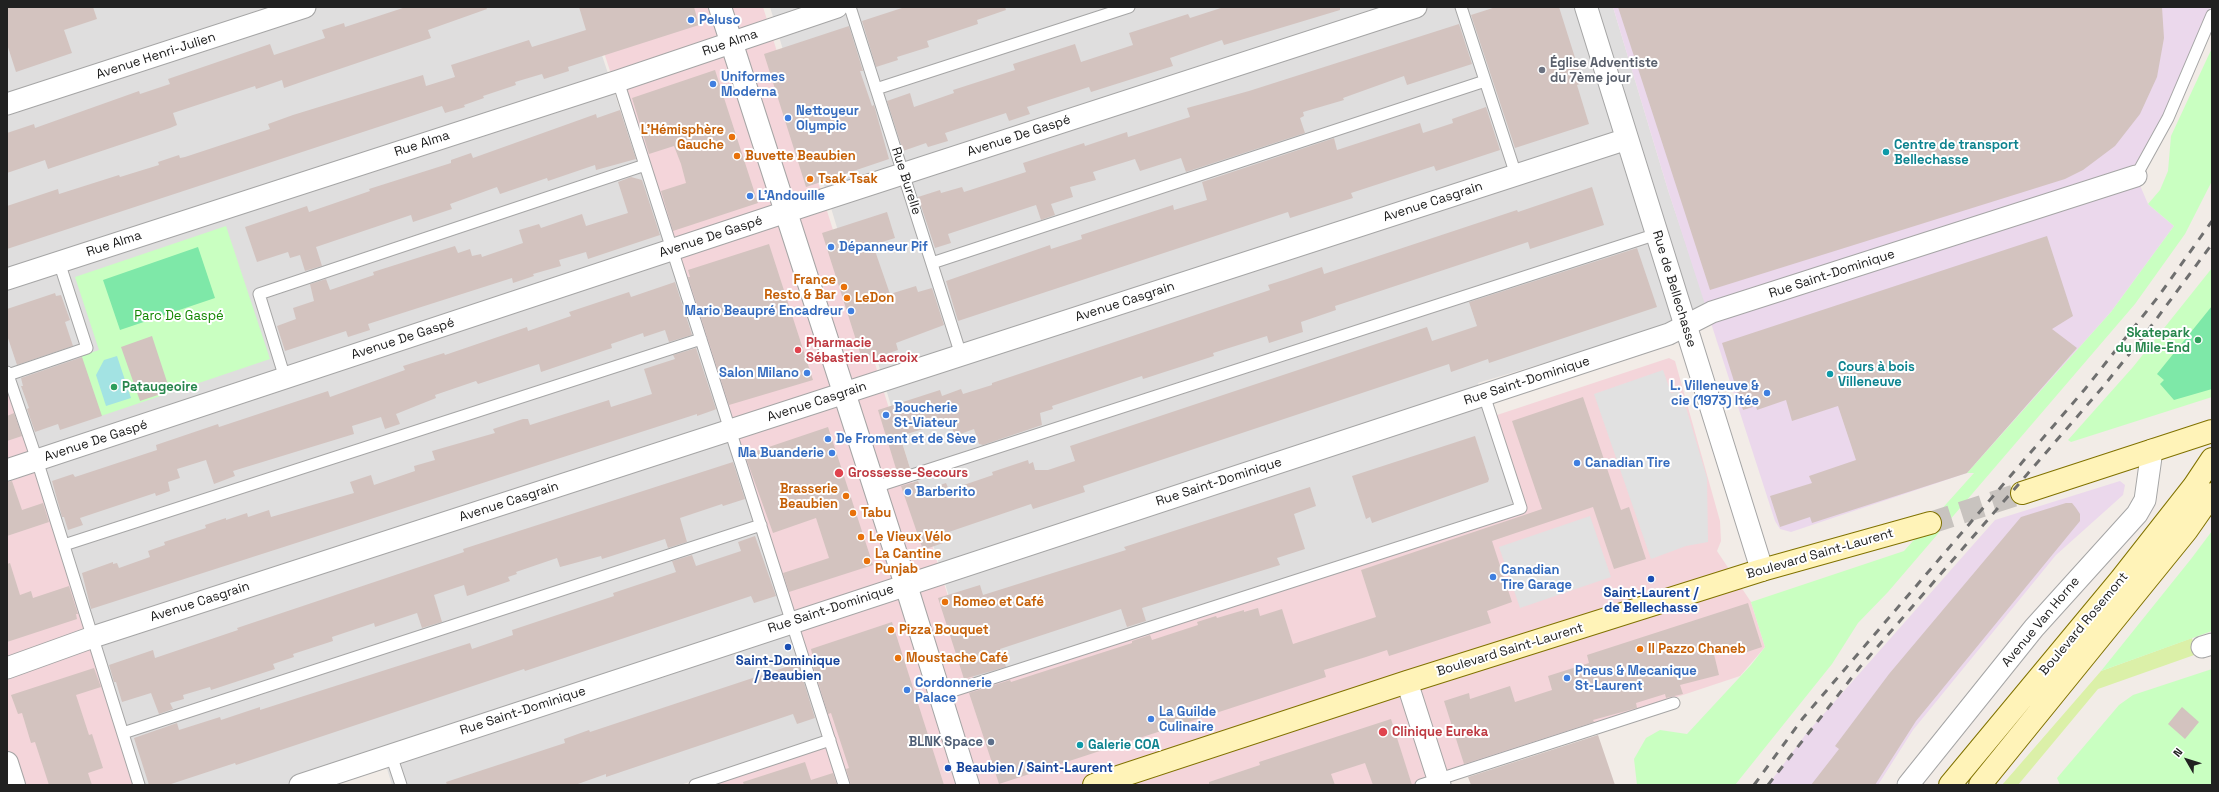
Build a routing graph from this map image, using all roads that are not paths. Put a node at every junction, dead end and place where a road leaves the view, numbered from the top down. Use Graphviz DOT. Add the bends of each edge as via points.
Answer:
graph roads {
  1 [pos="305,7"];
  2 [pos="720,7"];
  3 [pos="836,7"];
  4 [pos="850,7"];
  5 [pos="1130,7"];
  6 [pos="1416,7"];
  7 [pos="1460,7"];
  8 [pos="1586,7"];
  9 [pos="2212,15"];
  10 [pos="732,42"];
  11 [pos="618,81"];
  12 [pos="1485,82"];
  13 [pos="876,89"];
  14 [pos="7,104"];
  15 [pos="1627,138"];
  16 [pos="645,165"];
  17 [pos="903,174"];
  18 [pos="1516,175"];
  19 [pos="2136,176"];
  20 [pos="787,212"];
  21 [pos="1657,234"];
  22 [pos="673,249"];
  23 [pos="58,262"];
  24 [pos="932,263"];
  25 [pos="7,279"];
  26 [pos="1691,323"];
  27 [pos="701,339"];
  28 [pos="961,355"];
  29 [pos="7,373"];
  30 [pos="285,378"];
  31 [pos="845,393"];
  32 [pos="1484,396"];
  33 [pos="730,430"];
  34 [pos="2212,431"];
  35 [pos="2152,450"];
  36 [pos="2212,459"];
  37 [pos="37,460"];
  38 [pos="7,470"];
  39 [pos="874,487"];
  40 [pos="2022,493"];
  41 [pos="2212,494"];
  42 [pos="1930,523"];
  43 [pos="761,525"];
  44 [pos="64,545"];
  45 [pos="1762,570"];
  46 [pos="906,585"];
  47 [pos="792,622"];
  48 [pos="93,637"];
  49 [pos="7,668"];
  50 [pos="1407,682"];
  51 [pos="940,695"];
  52 [pos="1674,703"];
  53 [pos="123,734"];
  54 [pos="830,740"];
  55 [pos="391,755"];
  56 [pos="7,763"];
  57 [pos="1433,783"];
  58 [pos="14,785"];
  59 [pos="139,785"];
  60 [pos="300,785"];
  61 [pos="401,785"];
  62 [pos="695,785"];
  63 [pos="844,785"];
  64 [pos="968,785"];
  65 [pos="1094,785"];
  66 [pos="1908,785"];
  67 [pos="1950,785"];
  68 [pos="1980,785"];
  1 -- 14 [label="street, Avenue Henri-Julien"];
  2 -- 10 [label="street"];
  3 -- 10 [label="street, Rue Alma"];
  4 -- 13 [label="lane, Rue Burelle"];
  5 -- 13 [label="lane"];
  6 -- 17 [label="street, Avenue De Gaspé"];
  7 -- 12 [label="lane"];
  8 -- 15 [label="street, Rue de Bellechasse"];
  9 -- 19 [label="lane" via="2168,118"];
  10 -- 11 [label="street, Rue Alma"];
  10 -- 20 [label="street"];
  11 -- 16 [label="lane"];
  11 -- 23 [label="street, Rue Alma"];
  12 -- 18 [label="lane"];
  12 -- 24 [label="lane"];
  13 -- 17 [label="lane, Rue Burelle"];
  15 -- 18 [label="street, Avenue Casgrain"];
  15 -- 21 [label="street, Rue de Bellechasse"];
  16 -- 22 [label="lane"];
  16 -- 30 [label="lane" via="259,294"];
  17 -- 20 [label="street, Avenue De Gaspé"];
  17 -- 24 [label="lane, Rue Burelle"];
  18 -- 28 [label="street, Avenue Casgrain"];
  19 -- 26 [label="street, Rue Saint-Dominique" via="1712,312"];
  20 -- 22 [label="street, Avenue De Gaspé"];
  20 -- 31 [label="street"];
  21 -- 26 [label="street, Rue de Bellechasse"];
  21 -- 39 [label="lane"];
  22 -- 27 [label="lane"];
  22 -- 30 [label="street, Avenue De Gaspé"];
  23 -- 25 [label="street, Rue Alma"];
  23 -- 29 [label="lane" via="87,348"];
  24 -- 28 [label="lane, Rue Burelle"];
  26 -- 32 [label="street, Rue Saint-Dominique" via="1669,334"];
  26 -- 45 [label="street, Rue de Bellechasse"];
  27 -- 33 [label="lane"];
  27 -- 44 [label="lane"];
  28 -- 31 [label="street, Avenue Casgrain"];
  29 -- 37 [label="lane"];
  30 -- 37 [label="street, Avenue De Gaspé"];
  31 -- 33 [label="street, Avenue Casgrain"];
  31 -- 39 [label="street"];
  32 -- 46 [label="street, Rue Saint-Dominique"];
  32 -- 51 [label="lane" via="1521,508"];
  33 -- 43 [label="lane"];
  33 -- 48 [label="street, Avenue Casgrain"];
  34 -- 35 [label="main road"];
  35 -- 40 [label="main road"];
  35 -- 66 [label="street, Avenue Van Horne" via="2145,500 2137,514 2034,628"];
  36 -- 67 [label="main road, Boulevard Rosemont" via="2131,567"];
  37 -- 38 [label="street, Avenue De Gaspé"];
  37 -- 44 [label="lane"];
  39 -- 46 [label="street"];
  41 -- 68 [label="main road, Boulevard Rosemont" via="2188,530"];
  42 -- 45 [label="main road, Boulevard Saint-Laurent"];
  43 -- 47 [label="lane"];
  43 -- 53 [label="lane"];
  44 -- 48 [label="lane"];
  45 -- 50 [label="main road, Boulevard Saint-Laurent"];
  46 -- 47 [label="street, Rue Saint-Dominique"];
  46 -- 51 [label="street"];
  47 -- 54 [label="lane"];
  47 -- 55 [label="street, Rue Saint-Dominique"];
  48 -- 49 [label="street, Avenue Casgrain"];
  48 -- 53 [label="lane"];
  50 -- 57 [label="street"];
  50 -- 65 [label="main road, Boulevard Saint-Laurent"];
  51 -- 64 [label="street"];
  52 -- 57 [label="lane"];
  53 -- 59 [label="lane"];
  54 -- 62 [label="lane"];
  54 -- 63 [label="lane"];
  55 -- 60 [label="street, Rue Saint-Dominique"];
  55 -- 61 [label="lane"];
  56 -- 58 [label="street"];
}
